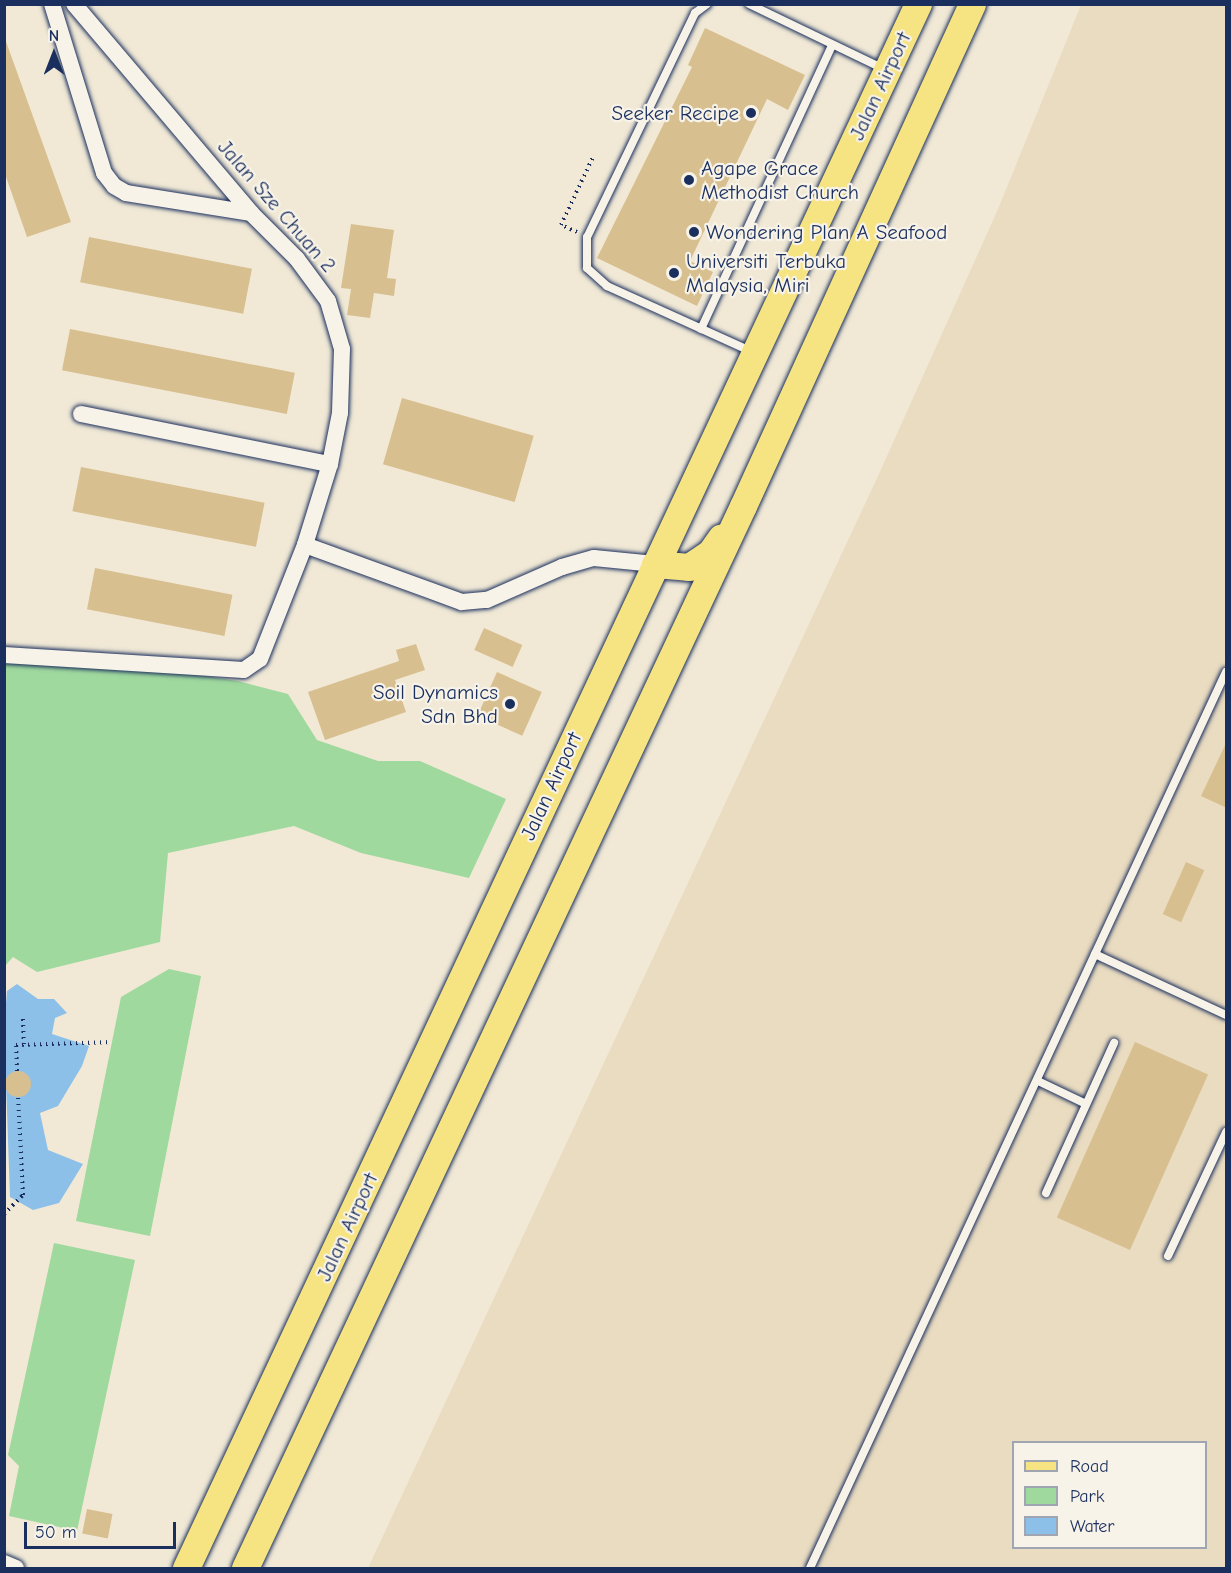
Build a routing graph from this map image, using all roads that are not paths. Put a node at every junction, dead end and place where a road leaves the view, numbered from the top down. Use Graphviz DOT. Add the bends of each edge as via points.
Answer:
graph roads {
  1 [pos="52,4"];
  2 [pos="74,4"];
  3 [pos="707,4"];
  4 [pos="749,4"];
  5 [pos="918,4"];
  6 [pos="972,4"];
  7 [pos="832,45"];
  8 [pos="886,70"];
  9 [pos="251,213"];
  10 [pos="701,328"];
  11 [pos="756,353"];
  12 [pos="81,414"];
  13 [pos="330,464"];
  14 [pos="743,506"];
  15 [pos="305,545"];
  16 [pos="654,564"];
  17 [pos="4,655"];
  18 [pos="1227,672"];
  19 [pos="1095,954"];
  20 [pos="1227,1015"];
  21 [pos="1114,1043"];
  22 [pos="1038,1081"];
  23 [pos="1086,1104"];
  24 [pos="1227,1132"];
  25 [pos="1046,1194"];
  26 [pos="1168,1256"];
  27 [pos="4,1563"];
  28 [pos="16,1569"];
  29 [pos="186,1569"];
  30 [pos="245,1569"];
  31 [pos="810,1569"];
  1 -- 9 [label="street" via="104,173 114,186 126,193"];
  2 -- 9 [label="street, Jalan Sze Chuan 2"];
  3 -- 10 [label="lane" via="695,13 586,237 587,268 607,286"];
  4 -- 7 [label="lane"];
  5 -- 8 [label="main road, Jalan Airport"];
  6 -- 14 [label="main road"];
  7 -- 8 [label="lane"];
  7 -- 10 [label="lane"];
  8 -- 11 [label="main road, Jalan Airport"];
  9 -- 13 [label="street, Jalan Sze Chuan 2" via="297,260 328,301 336,323 342,349 340,413"];
  10 -- 11 [label="lane"];
  11 -- 16 [label="main road, Jalan Airport"];
  12 -- 13 [label="street"];
  13 -- 15 [label="street, Jalan Sze Chuan 2"];
  14 -- 16 [label="main road" via="710,553 689,567"];
  14 -- 30 [label="main road"];
  15 -- 16 [label="street" via="462,602 487,600 562,567 594,558 615,557"];
  15 -- 17 [label="street, Jalan Sze Chuan 2" via="260,658 244,670"];
  16 -- 29 [label="main road, Jalan Airport"];
  18 -- 19 [label="lane"];
  19 -- 20 [label="lane"];
  19 -- 22 [label="lane"];
  21 -- 23 [label="lane"];
  22 -- 23 [label="lane"];
  22 -- 31 [label="lane"];
  23 -- 25 [label="lane"];
  24 -- 26 [label="lane"];
  27 -- 28 [label="street"];
}
